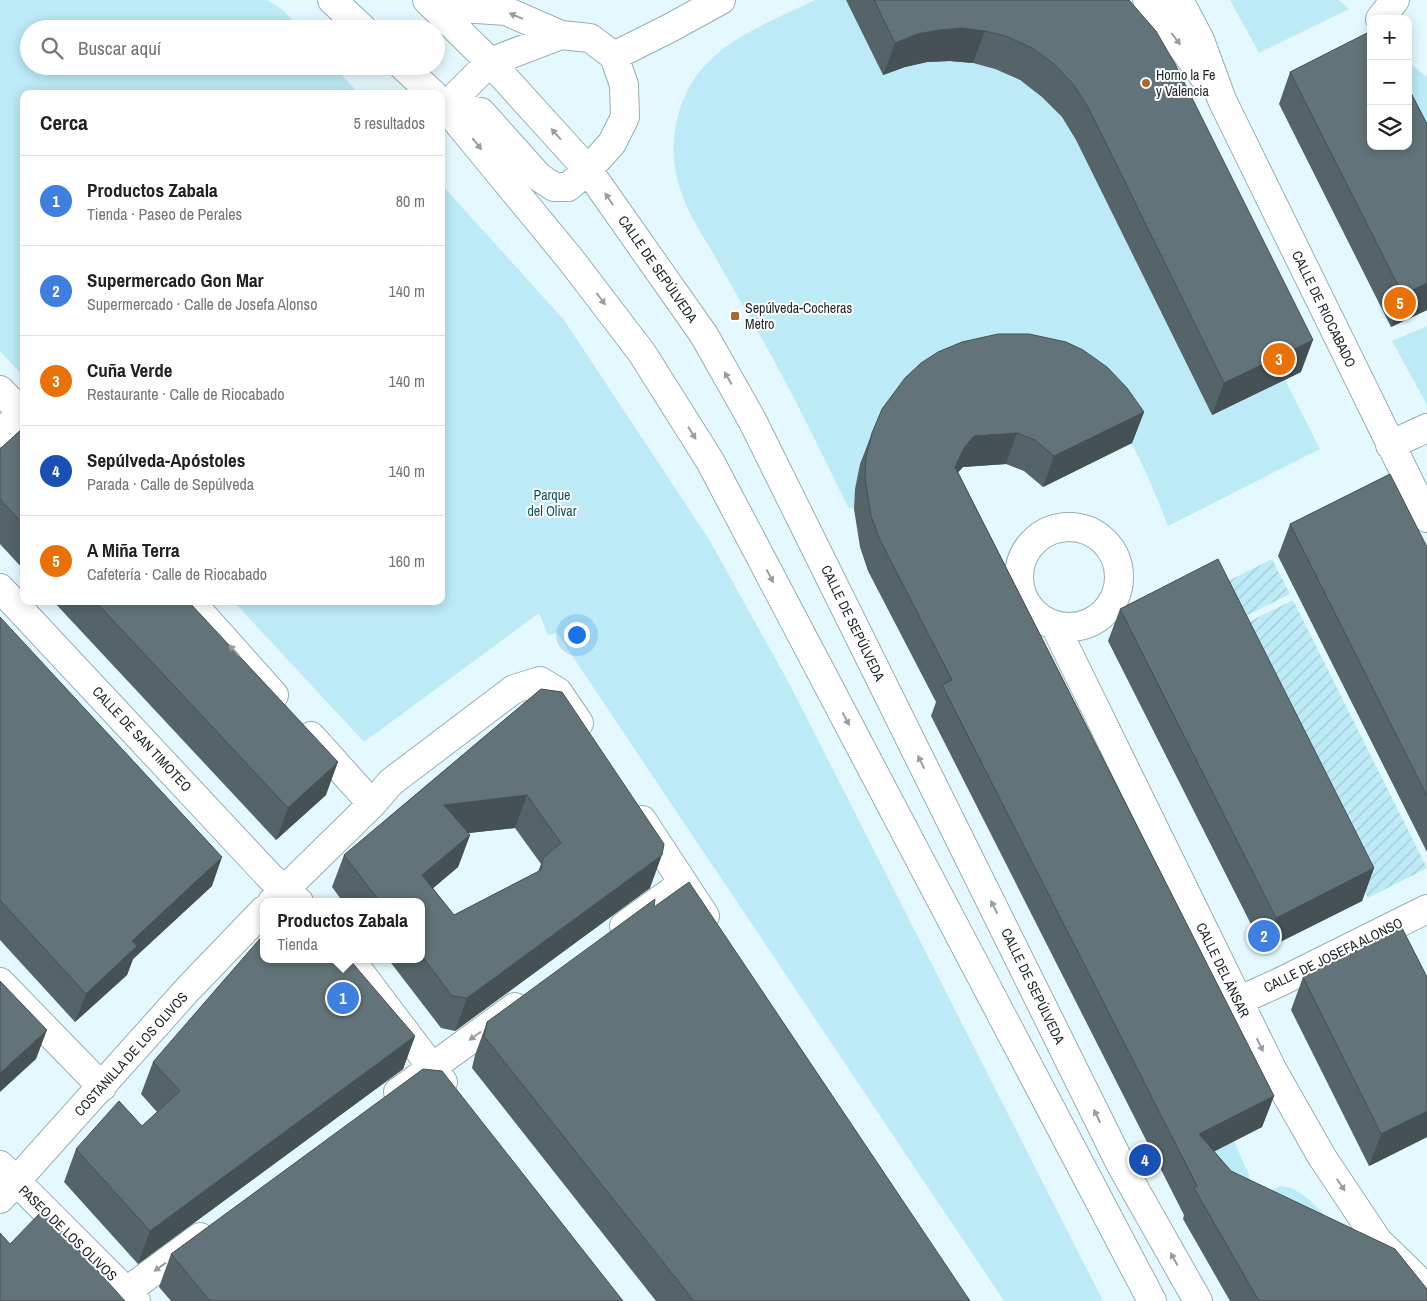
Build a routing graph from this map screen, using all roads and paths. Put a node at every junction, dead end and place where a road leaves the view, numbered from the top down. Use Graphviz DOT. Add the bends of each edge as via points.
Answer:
graph roads {
  1 [pos="332,0"];
  2 [pos="721,0"];
  3 [pos="1147,0"];
  4 [pos="1179,0"];
  5 [pos="1395,0"];
  6 [pos="430,3"];
  7 [pos="1382,15"];
  8 [pos="353,20"];
  9 [pos="561,35"];
  10 [pos="614,56"];
  11 [pos="490,62"];
  12 [pos="413,75"];
  13 [pos="428,90"];
  14 [pos="445,97"];
  15 [pos="1222,100"];
  16 [pos="445,102"];
  17 [pos="445,107"];
  18 [pos="588,170"];
  19 [pos="0,390"];
  20 [pos="20,412"];
  21 [pos="20,417"];
  22 [pos="1427,428"];
  23 [pos="0,433"];
  24 [pos="1390,445"];
  25 [pos="1427,518"];
  26 [pos="0,588"];
  27 [pos="194,605"];
  28 [pos="1055,626"];
  29 [pos="591,742"];
  30 [pos="629,800"];
  31 [pos="372,804"];
  32 [pos="683,883"];
  33 [pos="285,898"];
  34 [pos="1427,909"];
  35 [pos="260,914"];
  36 [pos="716,932"];
  37 [pos="604,941"];
  38 [pos="353,963"];
  39 [pos="0,982"];
  40 [pos="534,993"];
  41 [pos="1238,1001"];
  42 [pos="432,1068"];
  43 [pos="102,1087"];
  44 [pos="456,1099"];
  45 [pos="376,1109"];
  46 [pos="5,1182"];
  47 [pos="223,1220"];
  48 [pos="1427,1291"];
  49 [pos="131,1296"];
  50 [pos="1152,1301"];
  51 [pos="1198,1301"];
  1 -- 8 [label="street"];
  2 -- 10 [label="street"];
  3 -- 15 [label="street, CALLE DE RIOCABADO, one-way"];
  4 -- 15 [label="street, CALLE DE RIOCABADO" via="1200,40"];
  5 -- 7 [label="street"];
  9 -- 6 [label="street, one-way" via="506,11"];
  6 -- 11 [label="street, CALLE DE SEPÚLVEDA"];
  9 -- 10 [label="street" via="590,38"];
  9 -- 11 [label="street"];
  10 -- 18 [label="street" via="624,85 625,117 612,143"];
  11 -- 14 [label="street"];
  18 -- 11 [label="street, CALLE DE SEPÚLVEDA, one-way"];
  12 -- 13 [label="street"];
  15 -- 24 [label="street, CALLE DE RIOCABADO"];
  16 -- 18 [label="street" via="481,112 539,177 554,187 568,187"];
  17 -- 50 [label="street, one-way" via="571,260 642,353 710,461"];
  51 -- 18 [label="street, CALLE DE SEPÚLVEDA, one-way" via="1121,1165 752,420 704,335"];
  19 -- 20 [label="street"];
  21 -- 23 [label="street"];
  22 -- 24 [label="street"];
  24 -- 25 [label="street, CALLE DE RIOCABADO"];
  26 -- 33 [label="street, CALLE DE SAN TIMOTEO"];
  31 -- 27 [label="street, one-way"];
  28 -- 41 [label="street, CALLE DEL ÁNSAR"];
  29 -- 31 [label="street" via="558,692 540,681 514,689 391,782"];
  30 -- 32 [label="street"];
  31 -- 33 [label="street"];
  32 -- 36 [label="street"];
  32 -- 37 [label="street"];
  34 -- 41 [label="street, CALLE DE JOSEFA ALONSO"];
  35 -- 43 [label="street, COSTANILLA DE LOS OLIVOS" via="188,989"];
  38 -- 42 [label="street"];
  39 -- 43 [label="street"];
  40 -- 42 [label="street, one-way"];
  41 -- 48 [label="street, CALLE DEL ÁNSAR, one-way" via="1322,1157 1378,1241"];
  42 -- 44 [label="street"];
  42 -- 45 [label="street"];
  43 -- 46 [label="street, COSTANILLA DE LOS OLIVOS"];
  46 -- 49 [label="street, PASEO DE LOS OLIVOS"];
  47 -- 49 [label="street, one-way"];
}
